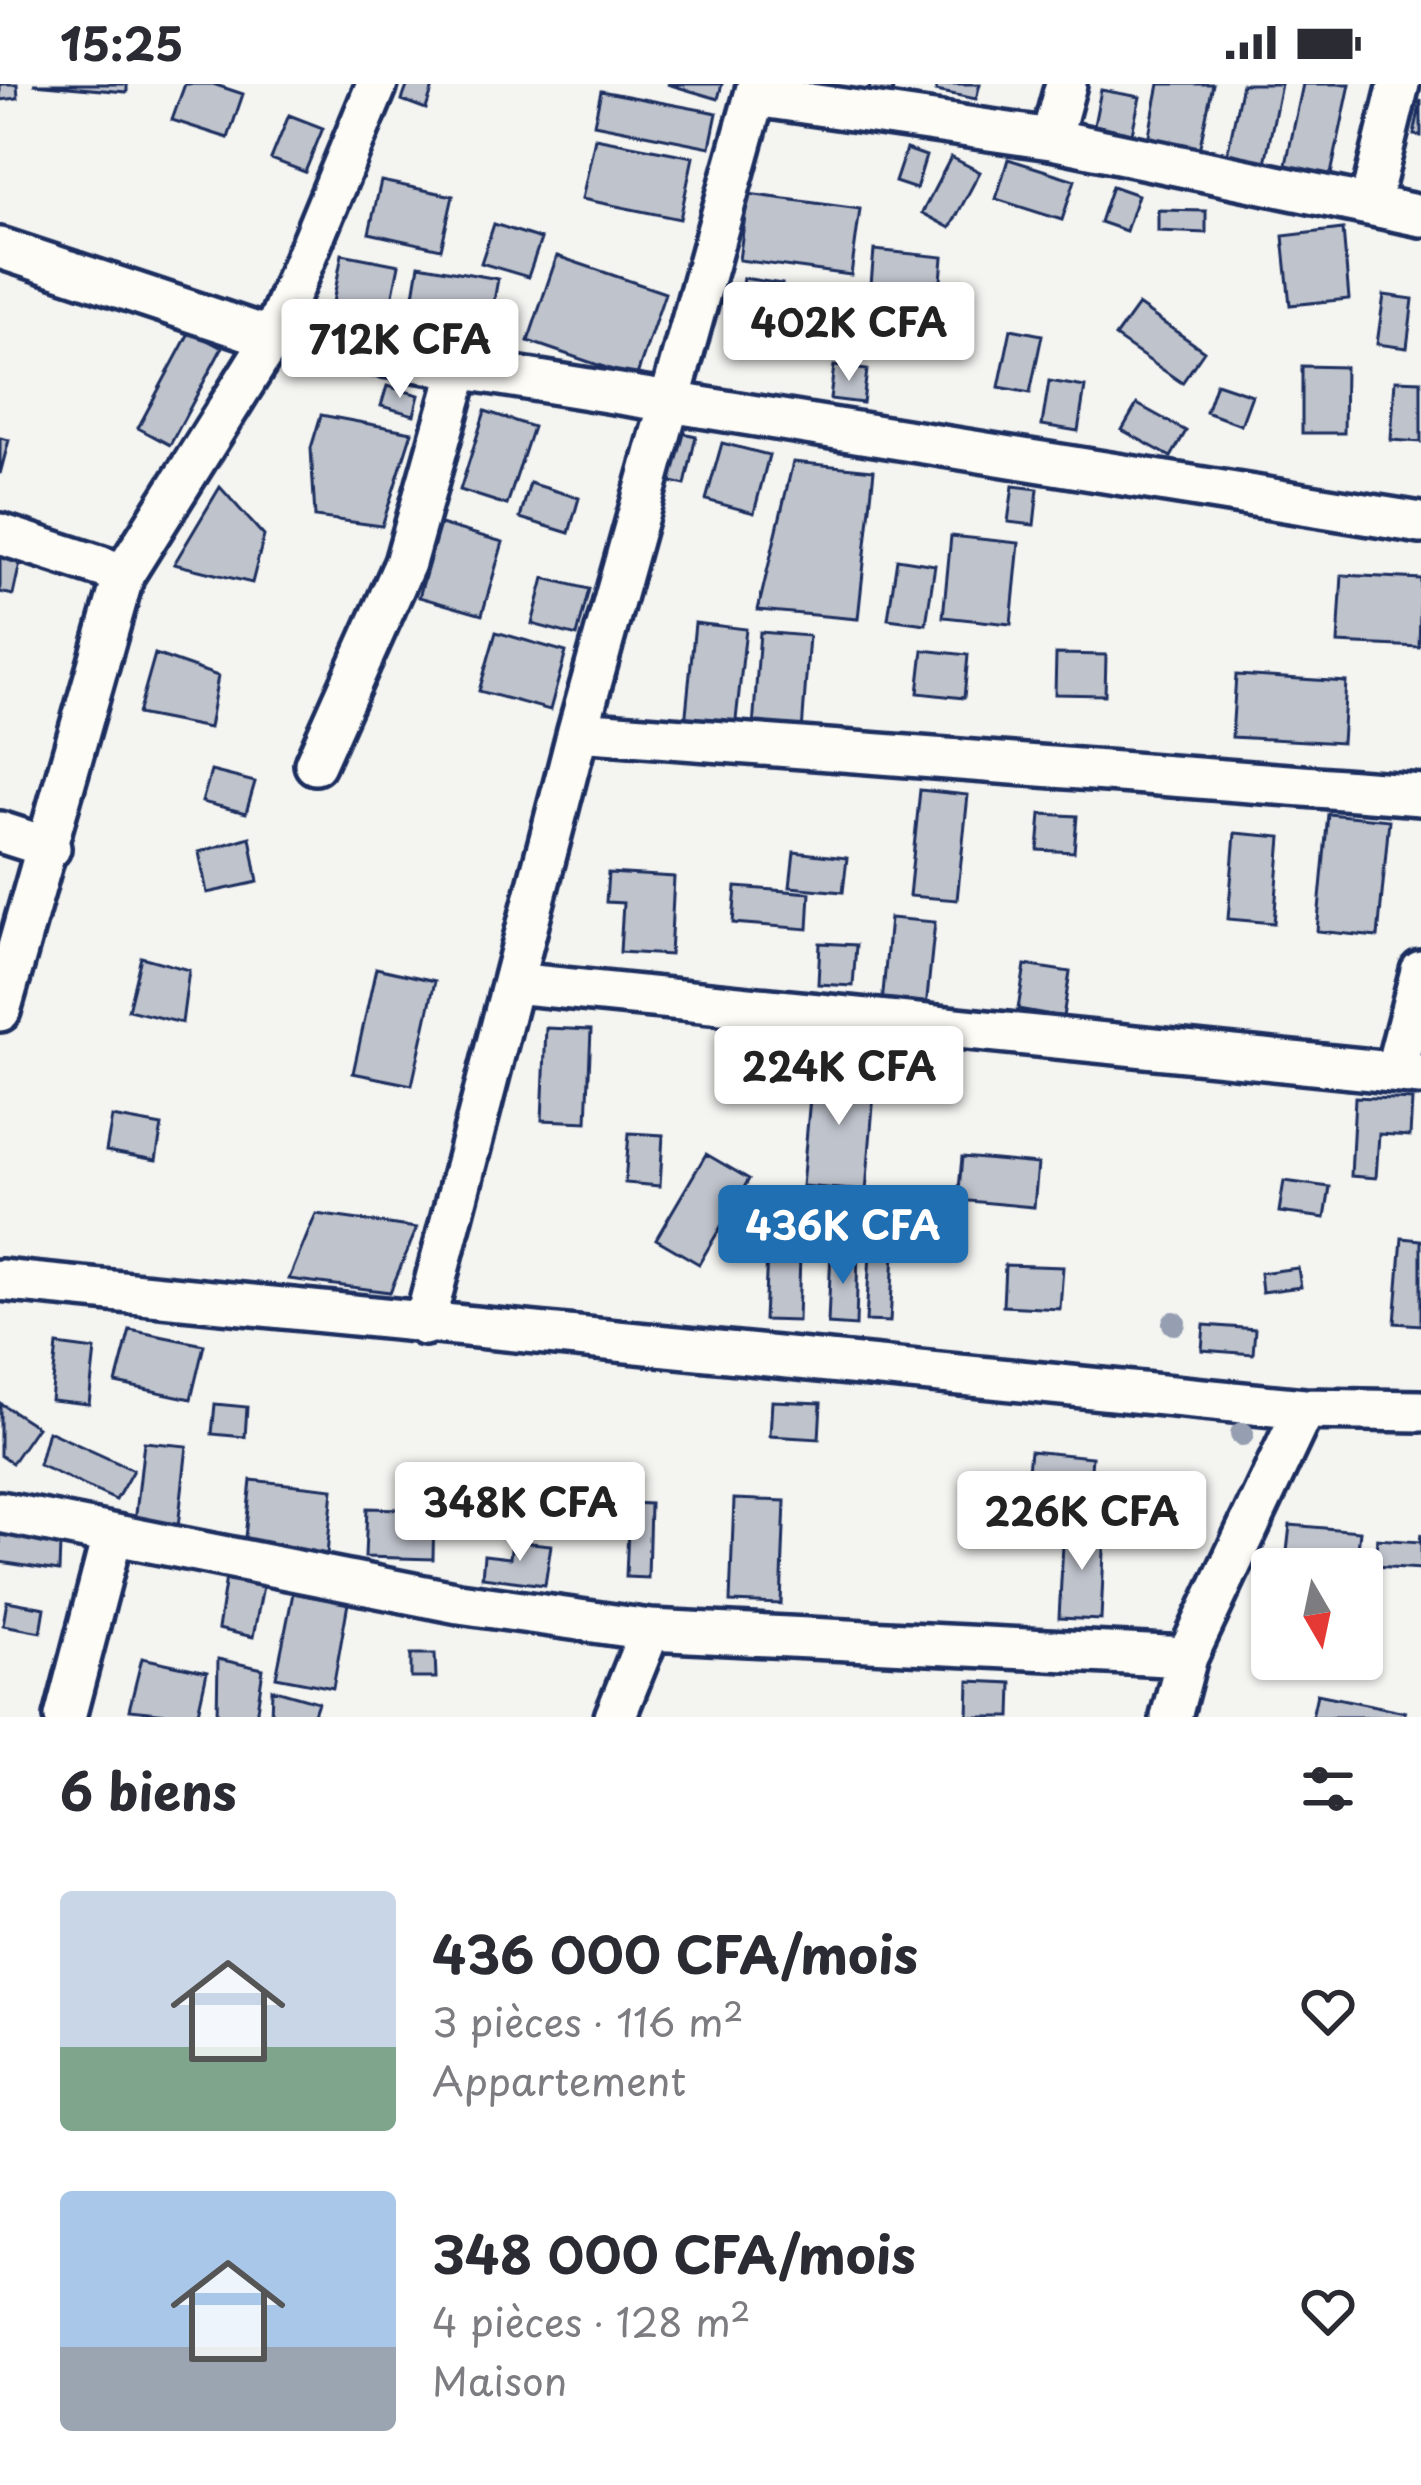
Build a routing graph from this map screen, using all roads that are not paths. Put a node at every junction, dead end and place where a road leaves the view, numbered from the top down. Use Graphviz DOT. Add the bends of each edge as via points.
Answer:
graph roads {
  1 [pos="377,84"];
  2 [pos="1066,84"];
  3 [pos="1399,84"];
  4 [pos="757,90"];
  5 [pos="1051,139"];
  6 [pos="1370,202"];
  7 [pos="1421,216"];
  8 [pos="0,248"];
  9 [pos="272,338"];
  10 [pos="459,370"];
  11 [pos="673,406"];
  12 [pos="1421,523"];
  13 [pos="0,534"];
  14 [pos="124,574"];
  15 [pos="578,731"];
  16 [pos="315,764"];
  17 [pos="1421,795"];
  18 [pos="0,832"];
  19 [pos="50,848"];
  20 [pos="1421,970"];
  21 [pos="513,983"];
  22 [pos="0,1011"];
  23 [pos="1408,1074"];
  24 [pos="0,1280"];
  25 [pos="424,1325"];
  26 [pos="1304,1409"];
  27 [pos="1421,1412"];
  28 [pos="0,1512"];
  29 [pos="112,1538"];
  30 [pos="650,1630"];
  31 [pos="1187,1657"];
  32 [pos="65,1717"];
  33 [pos="615,1717"];
  34 [pos="1171,1717"];
  1 -- 9 [label="street"];
  2 -- 5 [label="street"];
  3 -- 6 [label="street"];
  4 -- 5 [label="street"];
  4 -- 11 [label="street"];
  5 -- 6 [label="street"];
  6 -- 7 [label="street"];
  8 -- 9 [label="street"];
  9 -- 10 [label="street"];
  9 -- 14 [label="street"];
  10 -- 11 [label="street"];
  10 -- 16 [label="street" via="405,563"];
  11 -- 12 [label="street"];
  11 -- 15 [label="street"];
  13 -- 14 [label="street"];
  14 -- 19 [label="street"];
  15 -- 17 [label="street"];
  15 -- 21 [label="street"];
  18 -- 19 [label="street"];
  19 -- 22 [label="street"];
  20 -- 23 [label="street"];
  21 -- 23 [label="street"];
  21 -- 25 [label="street"];
  24 -- 25 [label="street"];
  25 -- 26 [label="street"];
  26 -- 27 [label="street"];
  26 -- 31 [label="street"];
  28 -- 29 [label="street"];
  29 -- 30 [label="street"];
  29 -- 32 [label="street"];
  30 -- 31 [label="street"];
  30 -- 33 [label="street"];
  31 -- 34 [label="street"];
}
